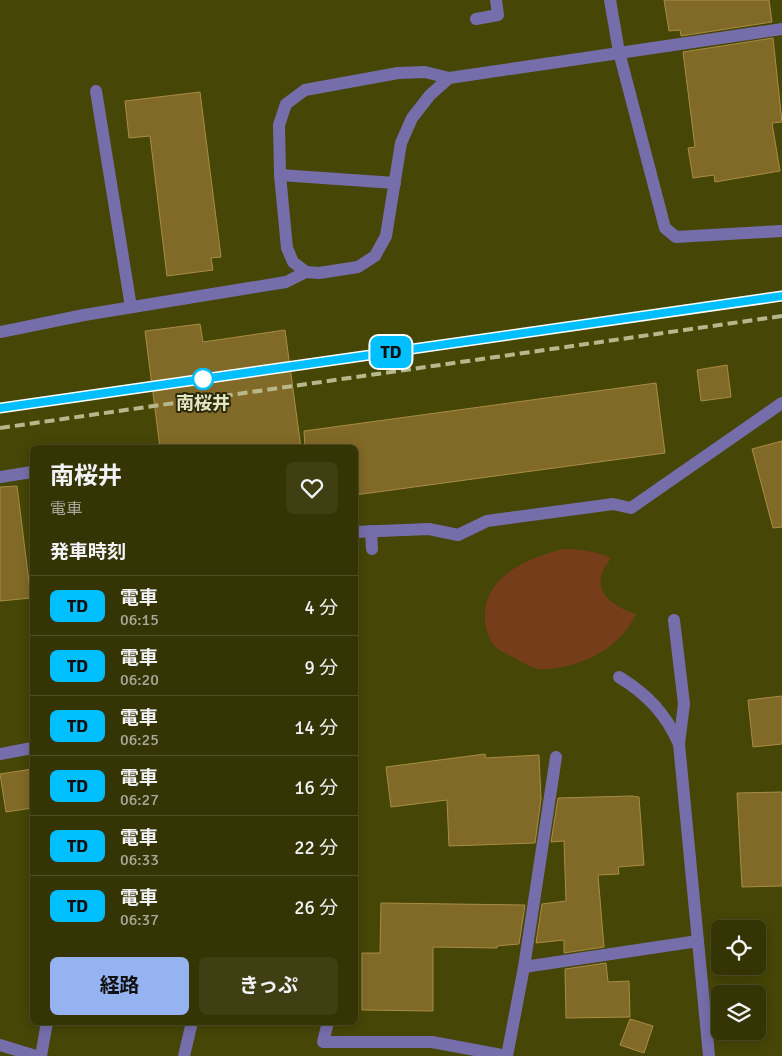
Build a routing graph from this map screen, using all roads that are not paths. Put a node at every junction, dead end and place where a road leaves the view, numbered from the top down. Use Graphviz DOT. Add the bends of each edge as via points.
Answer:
graph roads {
  1 [pos="496,0"];
  2 [pos="610,0"];
  3 [pos="476,19"];
  4 [pos="782,30"];
  5 [pos="619,52"];
  6 [pos="449,78"];
  7 [pos="96,91"];
  8 [pos="280,176"];
  9 [pos="395,183"];
  10 [pos="782,231"];
  11 [pos="306,272"];
  12 [pos="132,307"];
  13 [pos="0,332"];
  14 [pos="782,403"];
  15 [pos="30,472"];
  16 [pos="0,477"];
  17 [pos="371,531"];
  18 [pos="358,532"];
  19 [pos="372,549"];
  20 [pos="674,620"];
  21 [pos="619,677"];
  22 [pos="678,744"];
  23 [pos="30,748"];
  24 [pos="0,754"];
  25 [pos="556,757"];
  26 [pos="698,941"];
  27 [pos="524,967"];
  28 [pos="46,1025"];
  29 [pos="191,1025"];
  30 [pos="327,1025"];
  31 [pos="0,1045"];
  32 [pos="36,1056"];
  33 [pos="41,1056"];
  34 [pos="184,1056"];
  35 [pos="506,1056"];
  36 [pos="710,1056"];
  1 -- 3 [label="street" via="498,15"];
  2 -- 5 [label="street"];
  4 -- 5 [label="street"];
  5 -- 6 [label="street"];
  5 -- 10 [label="street" via="665,228 676,237"];
  6 -- 8 [label="street" via="425,72 398,73 305,90 286,104 280,125"];
  6 -- 9 [label="street" via="412,118 401,143"];
  7 -- 12 [label="street"];
  8 -- 9 [label="street"];
  8 -- 11 [label="street" via="287,248 293,262"];
  9 -- 11 [label="street" via="386,236 375,256 358,267"];
  11 -- 12 [label="street" via="286,282"];
  12 -- 13 [label="street"];
  14 -- 17 [label="street" via="631,508 613,504 487,521 458,535 429,529"];
  15 -- 16 [label="street"];
  17 -- 18 [label="street"];
  17 -- 19 [label="street"];
  20 -- 22 [label="street" via="684,704"];
  21 -- 22 [label="street" via="638,688 654,704 669,723"];
  22 -- 26 [label="street"];
  23 -- 24 [label="street"];
  25 -- 27 [label="street"];
  26 -- 27 [label="street"];
  26 -- 36 [label="street"];
  27 -- 35 [label="street"];
  28 -- 33 [label="street"];
  29 -- 34 [label="street"];
  30 -- 35 [label="street" via="324,1042 432,1042"];
  31 -- 32 [label="street"];
}
